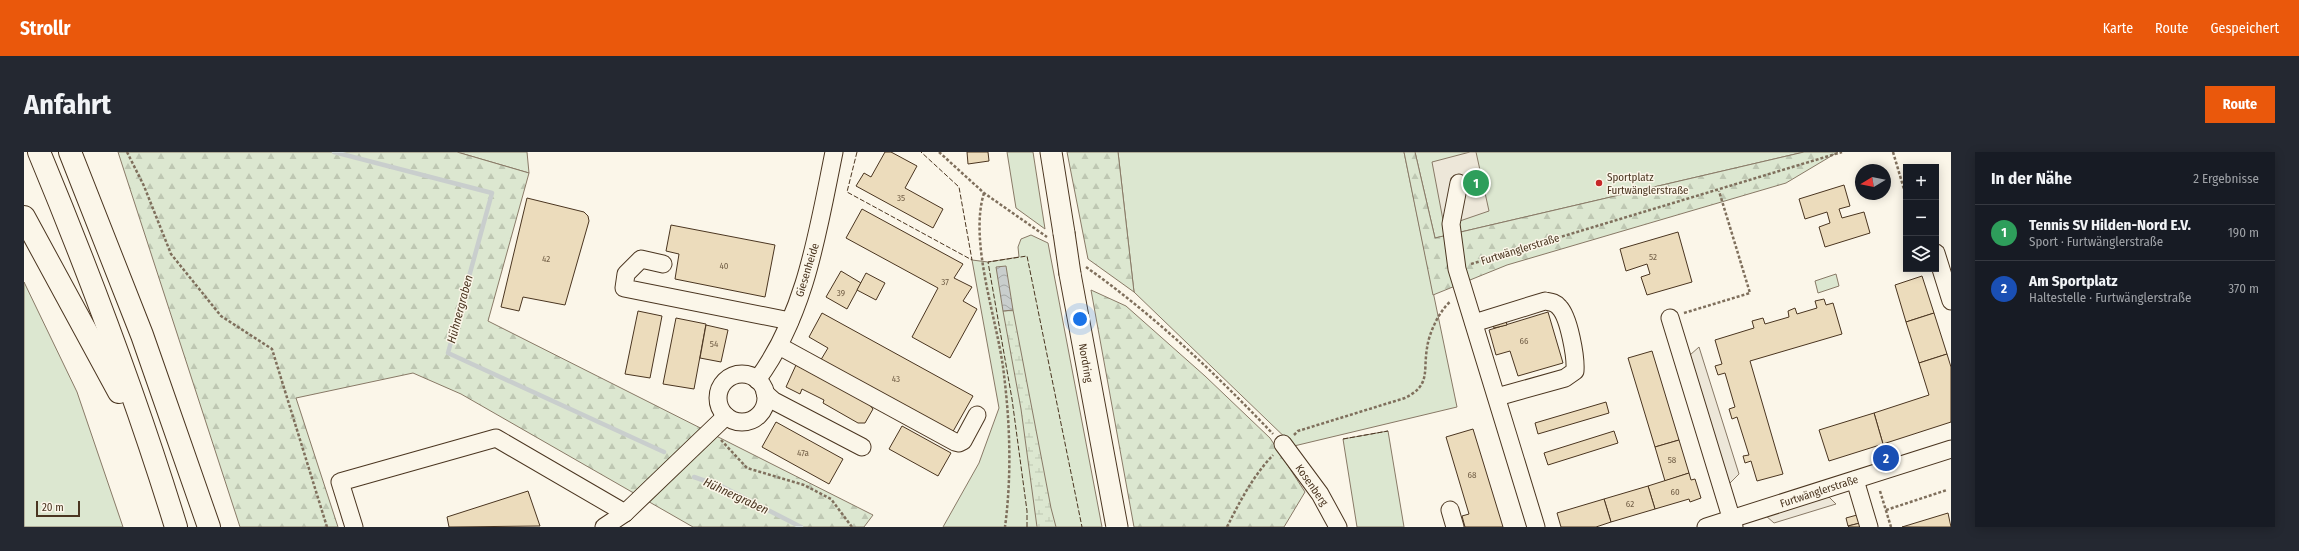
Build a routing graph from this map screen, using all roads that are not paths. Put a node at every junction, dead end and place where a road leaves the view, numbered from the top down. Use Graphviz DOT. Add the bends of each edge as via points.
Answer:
graph roads {
  1 [pos="39,152"];
  2 [pos="70,152"];
  3 [pos="834,152"];
  4 [pos="1051,152"];
  5 [pos="1459,183"];
  6 [pos="24,217"];
  7 [pos="1939,263"];
  8 [pos="663,264"];
  9 [pos="1951,302"];
  10 [pos="1670,318"];
  11 [pos="790,321"];
  12 [pos="1474,323"];
  13 [pos="779,346"];
  14 [pos="761,386"];
  15 [pos="1497,397"];
  16 [pos="977,415"];
  17 [pos="726,416"];
  18 [pos="1283,444"];
  19 [pos="862,447"];
  20 [pos="1951,449"];
  21 [pos="152,451"];
  22 [pos="1855,480"];
  23 [pos="1450,510"];
  24 [pos="625,513"];
  25 [pos="1733,523"];
  26 [pos="176,527"];
  27 [pos="209,527"];
  28 [pos="354,527"];
  29 [pos="604,527"];
  30 [pos="1117,527"];
  31 [pos="1338,527"];
  32 [pos="1455,527"];
  33 [pos="1536,527"];
  34 [pos="1706,527"];
  35 [pos="1869,527"];
  1 -- 21 [label="highway" via="73,235"];
  2 -- 27 [label="highway" via="142,335"];
  3 -- 11 [label="street, Giesenheide" via="814,249"];
  4 -- 30 [label="main road, Nordring, bridge" via="1055,235 1078,270"];
  5 -- 12 [label="street" via="1451,224 1457,268"];
  6 -- 21 [label="highway"];
  7 -- 9 [label="street"];
  8 -- 11 [label="street" via="641,259 626,274 624,288"];
  10 -- 25 [label="street"];
  11 -- 13 [label="street, Giesenheide"];
  12 -- 15 [label="street"];
  12 -- 15 [label="street" via="1545,301 1553,302 1560,308 1566,323 1576,362 1575,371 1565,378"];
  13 -- 14 [label="street, Giesenheide"];
  13 -- 16 [label="street" via="959,443 964,441"];
  14 -- 17 [label="street" via="764,408 754,419 740,422"];
  14 -- 17 [label="street" via="746,375 733,376 721,386 718,402"];
  14 -- 19 [label="street" via="774,402"];
  15 -- 33 [label="street"];
  17 -- 24 [label="street"];
  18 -- 31 [label="street, Kosenberg" via="1320,494"];
  20 -- 22 [label="street, Furtwänglerstraße"];
  21 -- 26 [label="highway"];
  22 -- 25 [label="street, Furtwänglerstraße"];
  22 -- 35 [label="street"];
  23 -- 32 [label="street"];
  24 -- 28 [label="street" via="496,438 340,482"];
  24 -- 29 [label="street"];
  25 -- 34 [label="street, Furtwänglerstraße"];
}
